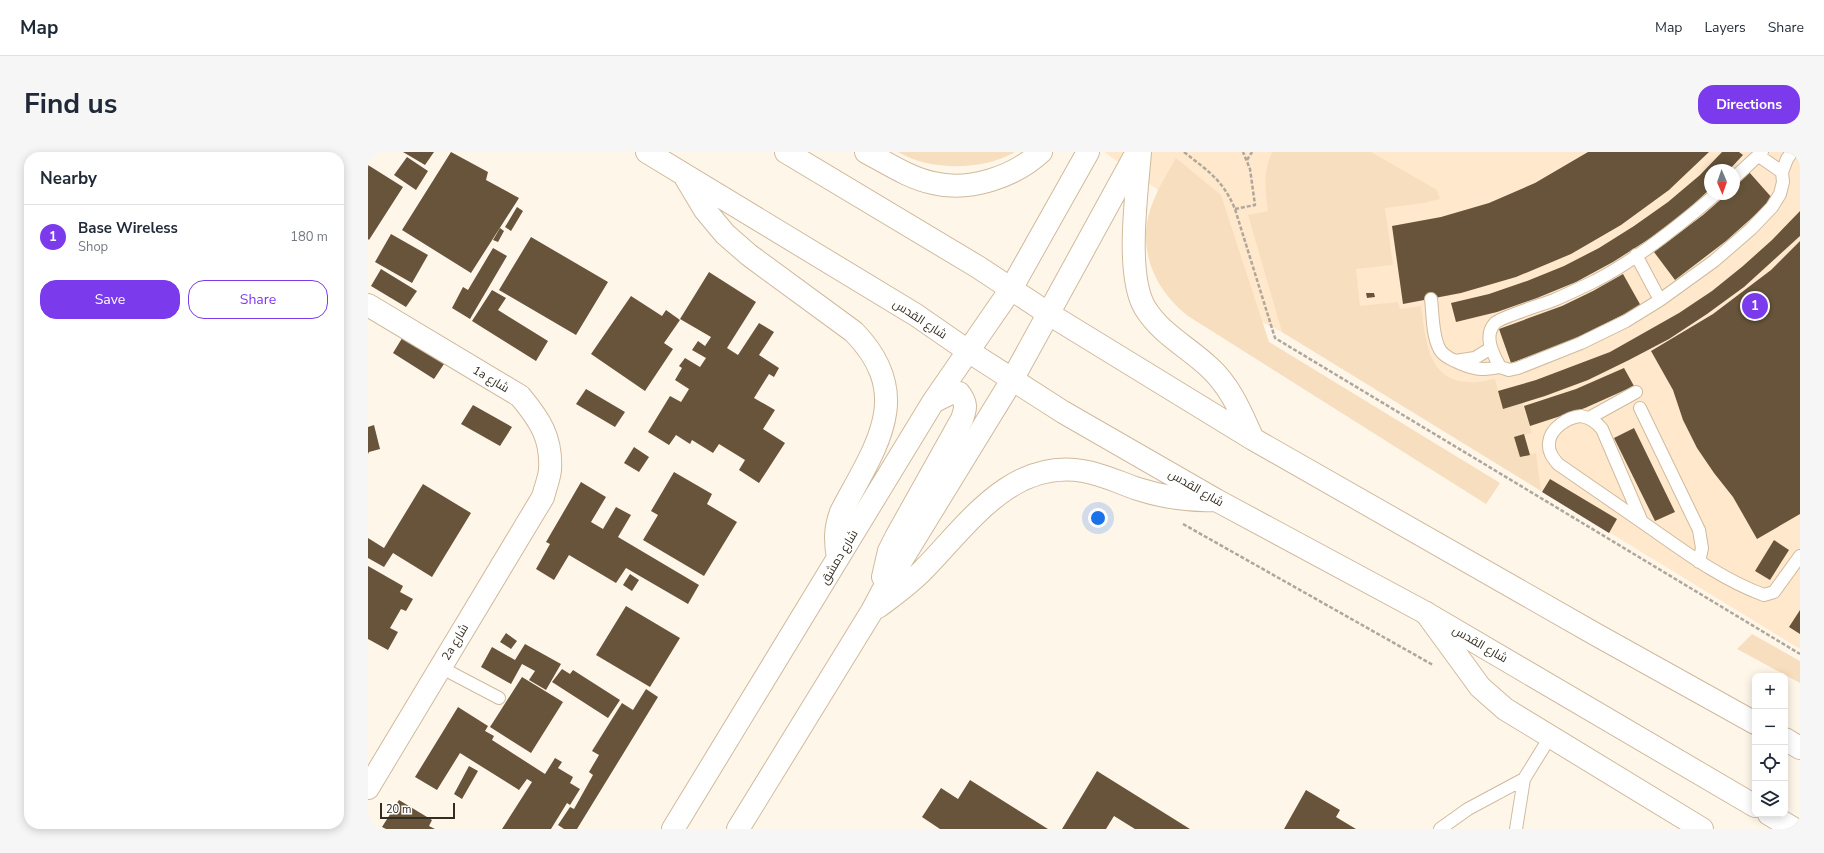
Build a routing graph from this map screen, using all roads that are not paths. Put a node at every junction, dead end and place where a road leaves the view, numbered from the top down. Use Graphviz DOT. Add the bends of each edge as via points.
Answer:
graph roads {
  1 [pos="647,152"];
  2 [pos="786,152"];
  3 [pos="866,152"];
  4 [pos="1041,152"];
  5 [pos="1088,152"];
  6 [pos="1138,152"];
  7 [pos="1792,152"];
  8 [pos="1760,154"];
  9 [pos="682,172"];
  10 [pos="1740,172"];
  11 [pos="1782,172"];
  12 [pos="1709,200"];
  13 [pos="1636,255"];
  14 [pos="1011,289"];
  15 [pos="1431,299"];
  16 [pos="1660,300"];
  17 [pos="368,305"];
  18 [pos="1049,314"];
  19 [pos="1492,348"];
  20 [pos="968,351"];
  21 [pos="1455,361"];
  22 [pos="1500,367"];
  23 [pos="1012,380"];
  24 [pos="1636,392"];
  25 [pos="934,402"];
  26 [pos="1640,408"];
  27 [pos="1589,418"];
  28 [pos="1253,439"];
  29 [pos="543,497"];
  30 [pos="1216,500"];
  31 [pos="1642,522"];
  32 [pos="1800,556"];
  33 [pos="838,558"];
  34 [pos="1699,562"];
  35 [pos="882,592"];
  36 [pos="872,611"];
  37 [pos="1426,613"];
  38 [pos="440,667"];
  39 [pos="499,698"];
  40 [pos="1752,721"];
  41 [pos="1550,737"];
  42 [pos="1788,741"];
  43 [pos="1800,748"];
  44 [pos="1524,779"];
  45 [pos="369,782"];
  46 [pos="1752,804"];
  47 [pos="1774,817"];
  48 [pos="745,824"];
  49 [pos="673,829"];
  50 [pos="1440,829"];
  51 [pos="1516,829"];
  52 [pos="1702,829"];
  53 [pos="1794,829"];
  1 -- 9 [label="main road, شارع القدس"];
  2 -- 14 [label="main road"];
  3 -- 4 [label="main road" via="909,175 933,184 959,186 1008,174"];
  5 -- 14 [label="main road, شارع دمشق"];
  6 -- 18 [label="main road"];
  6 -- 28 [label="main road" via="1134,255 1136,275 1145,307 1159,328 1209,366 1224,382"];
  7 -- 11 [label="lane"];
  8 -- 10 [label="lane"];
  8 -- 11 [label="lane"];
  9 -- 20 [label="main road, شارع القدس" via="916,315"];
  9 -- 33 [label="main road" via="705,210 725,234 749,255 854,332 878,363 887,394 883,429 841,512 835,536"];
  11 -- 16 [label="lane" via="1780,194 1751,230 1714,261"];
  12 -- 13 [label="lane"];
  13 -- 16 [label="lane"];
  13 -- 19 [label="lane" via="1596,280 1555,300 1496,322 1490,330 1489,340"];
  14 -- 18 [label="main road"];
  14 -- 20 [label="main road, شارع دمشق"];
  15 -- 21 [label="lane" via="1439,349"];
  16 -- 22 [label="lane" via="1626,321 1581,343 1518,368 1509,370"];
  17 -- 29 [label="main road, 1a شارع" via="520,396 538,417 548,443 550,471"];
  18 -- 23 [label="main road"];
  18 -- 28 [label="main road"];
  19 -- 21 [label="lane" via="1474,358"];
  19 -- 22 [label="lane"];
  20 -- 23 [label="main road, شارع القدس"];
  20 -- 25 [label="main road, شارع دمشق"];
  21 -- 22 [label="lane" via="1477,370"];
  23 -- 30 [label="main road, شارع القدس"];
  23 -- 35 [label="main road"];
  24 -- 27 [label="lane"];
  25 -- 33 [label="main road, شارع دمشق"];
  25 -- 35 [label="main road" via="951,393 959,393 966,408 889,551"];
  26 -- 34 [label="lane" via="1698,530 1702,548"];
  27 -- 31 [label="lane" via="1602,429"];
  27 -- 31 [label="lane" via="1574,417 1560,424 1552,433 1549,444 1551,455 1558,464"];
  28 -- 40 [label="main road"];
  29 -- 38 [label="main road, 2a شارع"];
  30 -- 36 [label="main road" via="1192,501 1164,496 1083,471 1046,472 1032,476 1014,483 998,494 924,569 900,591"];
  30 -- 37 [label="main road, شارع القدس"];
  31 -- 34 [label="lane"];
  32 -- 34 [label="lane" via="1774,592 1764,596"];
  33 -- 49 [label="main road, شارع دمشق"];
  35 -- 36 [label="main road"];
  36 -- 48 [label="main road"];
  37 -- 41 [label="main road" via="1480,687 1505,709"];
  37 -- 46 [label="main road, شارع القدس"];
  38 -- 39 [label="lane"];
  38 -- 45 [label="main road, 2a شارع"];
  41 -- 44 [label="lane"];
  41 -- 52 [label="main road"];
  42 -- 43 [label="main road"];
  44 -- 50 [label="lane" via="1468,809"];
  44 -- 51 [label="lane"];
  47 -- 53 [label="main road"];
}
